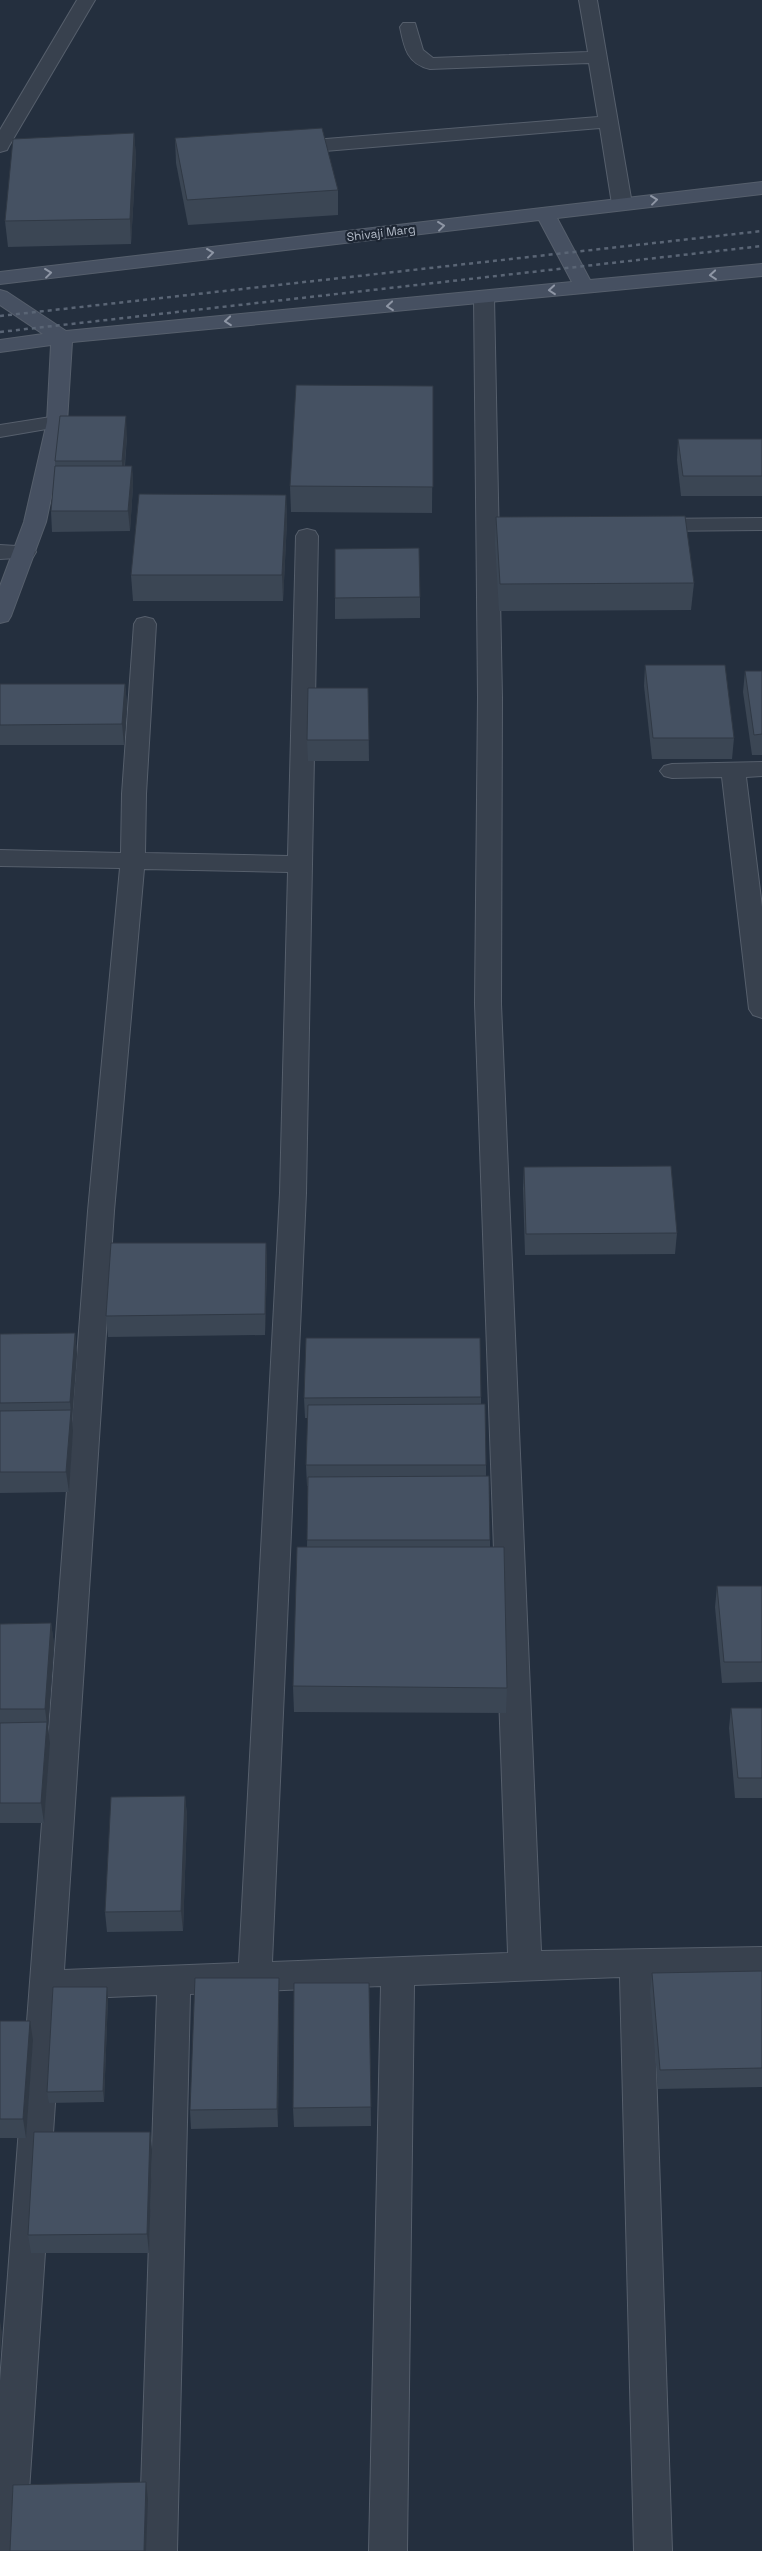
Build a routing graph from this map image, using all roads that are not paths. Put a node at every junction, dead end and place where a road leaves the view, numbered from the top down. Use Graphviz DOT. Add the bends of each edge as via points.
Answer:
graph roads {
  1 [pos="86,0"];
  2 [pos="588,0"];
  3 [pos="409,27"];
  4 [pos="597,57"];
  5 [pos="609,122"];
  6 [pos="0,146"];
  7 [pos="276,150"];
  8 [pos="762,188"];
  9 [pos="622,204"];
  10 [pos="545,213"];
  11 [pos="762,270"];
  12 [pos="0,278"];
  13 [pos="584,287"];
  14 [pos="0,296"];
  15 [pos="484,297"];
  16 [pos="62,337"];
  17 [pos="0,346"];
  18 [pos="57,422"];
  19 [pos="0,431"];
  20 [pos="762,524"];
  21 [pos="625,525"];
  22 [pos="307,536"];
  23 [pos="0,552"];
  24 [pos="25,552"];
  25 [pos="0,616"];
  26 [pos="145,624"];
  27 [pos="762,769"];
  28 [pos="733,770"];
  29 [pos="672,771"];
  30 [pos="0,858"];
  31 [pos="133,860"];
  32 [pos="300,864"];
  33 [pos="762,1009"];
  34 [pos="762,1961"];
  35 [pos="636,1962"];
  36 [pos="525,1967"];
  37 [pos="398,1971"];
  38 [pos="255,1977"];
  39 [pos="174,1980"];
  40 [pos="47,1985"];
  41 [pos="6,2551"];
  42 [pos="158,2551"];
  43 [pos="388,2551"];
  44 [pos="654,2551"];
  1 -- 6 [label="street"];
  2 -- 4 [label="street"];
  3 -- 4 [label="street" via="415,55 430,64"];
  4 -- 5 [label="street"];
  5 -- 7 [label="street"];
  5 -- 9 [label="street"];
  9 -- 8 [label="main road, Shivaji Marg, one-way"];
  9 -- 10 [label="main road, Shivaji Marg"];
  12 -- 10 [label="main road, Shivaji Marg, one-way"];
  10 -- 13 [label="main road"];
  11 -- 13 [label="main road, one-way"];
  13 -- 15 [label="main road, one-way"];
  14 -- 16 [label="main road"];
  15 -- 16 [label="main road, one-way"];
  15 -- 36 [label="street" via="498,526 488,1004"];
  16 -- 17 [label="main road"];
  16 -- 18 [label="main road"];
  18 -- 19 [label="street"];
  18 -- 24 [label="main road" via="35,522"];
  20 -- 21 [label="street"];
  22 -- 32 [label="street"];
  23 -- 24 [label="street"];
  24 -- 25 [label="main road"];
  26 -- 31 [label="street"];
  27 -- 28 [label="street"];
  28 -- 29 [label="street"];
  28 -- 33 [label="street"];
  30 -- 31 [label="street"];
  31 -- 32 [label="street"];
  31 -- 40 [label="street" via="101,1211"];
  32 -- 38 [label="street" via="293,1193"];
  34 -- 35 [label="street"];
  35 -- 36 [label="street"];
  35 -- 44 [label="street"];
  36 -- 37 [label="street"];
  37 -- 38 [label="street"];
  37 -- 43 [label="street"];
  38 -- 39 [label="street"];
  39 -- 40 [label="street"];
  39 -- 42 [label="street"];
  40 -- 41 [label="street"];
}
